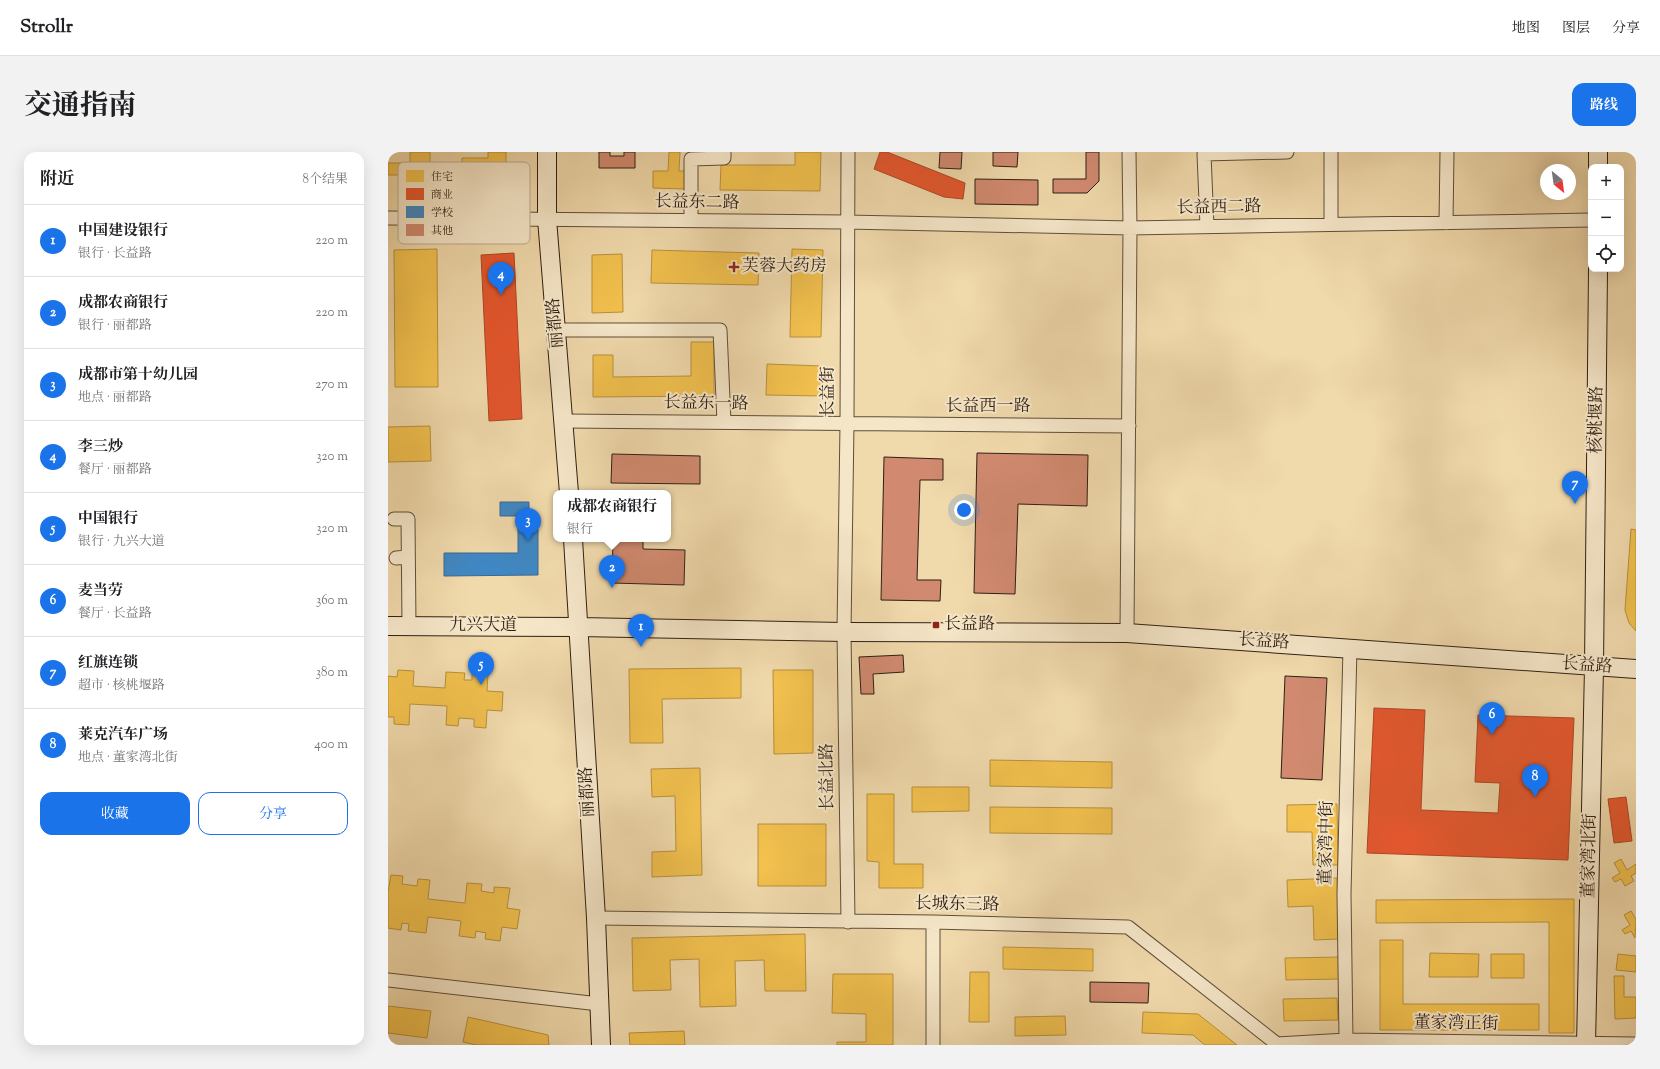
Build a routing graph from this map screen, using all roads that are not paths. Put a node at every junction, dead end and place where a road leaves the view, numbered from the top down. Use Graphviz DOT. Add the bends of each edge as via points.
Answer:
graph roads {
  1 [pos="547,152"];
  2 [pos="724,152"];
  3 [pos="848,152"];
  4 [pos="1129,152"];
  5 [pos="1287,152"];
  6 [pos="1331,152"];
  7 [pos="1447,152"];
  8 [pos="1598,152"];
  9 [pos="1598,164"];
  10 [pos="388,218"];
  11 [pos="398,218"];
  12 [pos="530,219"];
  13 [pos="546,219"];
  14 [pos="691,220"];
  15 [pos="1588,220"];
  16 [pos="847,222"];
  17 [pos="1446,223"];
  18 [pos="1331,224"];
  19 [pos="1207,226"];
  20 [pos="1130,228"];
  21 [pos="1598,272"];
  22 [pos="556,330"];
  23 [pos="564,421"];
  24 [pos="724,422"];
  25 [pos="847,424"];
  26 [pos="1129,426"];
  27 [pos="569,490"];
  28 [pos="394,519"];
  29 [pos="572,542"];
  30 [pos="388,626"];
  31 [pos="409,626"];
  32 [pos="579,627"];
  33 [pos="844,632"];
  34 [pos="1127,632"];
  35 [pos="1350,648"];
  36 [pos="1594,667"];
  37 [pos="1636,669"];
  38 [pos="596,918"];
  39 [pos="848,922"];
  40 [pos="933,922"];
  41 [pos="388,980"];
  42 [pos="599,1004"];
  43 [pos="1346,1040"];
  44 [pos="1586,1044"];
  45 [pos="1636,1044"];
  46 [pos="601,1045"];
  47 [pos="933,1045"];
  48 [pos="1276,1045"];
  1 -- 13 [label="street, 丽都路"];
  2 -- 14 [label="street" via="724,158 691,159"];
  3 -- 16 [label="street, 长益街"];
  4 -- 20 [label="street"];
  5 -- 19 [label="street" via="1204,154"];
  6 -- 18 [label="street"];
  7 -- 17 [label="street"];
  8 -- 9 [label="street"];
  10 -- 11 [label="street, 长益东二路"];
  12 -- 13 [label="street, 长益东二路"];
  13 -- 14 [label="street, 长益东二路"];
  13 -- 22 [label="street, 丽都路"];
  14 -- 16 [label="street, 长益东二路"];
  15 -- 17 [label="street, 长益西二路"];
  16 -- 20 [label="street, 长益西二路"];
  16 -- 25 [label="street, 长益街"];
  17 -- 18 [label="street, 长益西二路"];
  18 -- 19 [label="street, 长益西二路"];
  19 -- 20 [label="street, 长益西二路"];
  20 -- 26 [label="street"];
  21 -- 36 [label="street, 核桃堰路"];
  22 -- 23 [label="street, 丽都路"];
  22 -- 24 [label="street" via="720,330"];
  23 -- 24 [label="street, 长益东一路"];
  23 -- 27 [label="street, 丽都路"];
  24 -- 25 [label="street, 长益东一路"];
  25 -- 26 [label="street, 长益西一路"];
  25 -- 33 [label="street, 长益街"];
  26 -- 34 [label="street"];
  28 -- 31 [label="street" via="408,519 402,558"];
  29 -- 32 [label="street, 丽都路"];
  30 -- 31 [label="street, 九兴大道"];
  31 -- 32 [label="street, 九兴大道"];
  32 -- 33 [label="street, 长益路"];
  32 -- 38 [label="street, 丽都路"];
  33 -- 34 [label="street, 长益路"];
  33 -- 39 [label="street, 长益北路"];
  34 -- 35 [label="street, 长益路"];
  35 -- 36 [label="street, 长益路"];
  35 -- 43 [label="street, 董家湾中街" via="1344,894"];
  36 -- 37 [label="street, 长益路"];
  36 -- 44 [label="street, 董家湾北街"];
  38 -- 39 [label="street, 长城东三路"];
  38 -- 42 [label="street, 丽都路"];
  39 -- 40 [label="street, 长城东三路"];
  40 -- 47 [label="street"];
  40 -- 48 [label="street, 长城东三路" via="1128,927"];
  41 -- 42 [label="street"];
  42 -- 46 [label="street, 丽都路"];
  43 -- 44 [label="street, 董家湾正街"];
  43 -- 48 [label="street, 董家湾正街"];
  44 -- 45 [label="street, 董家湾正街"];
}
